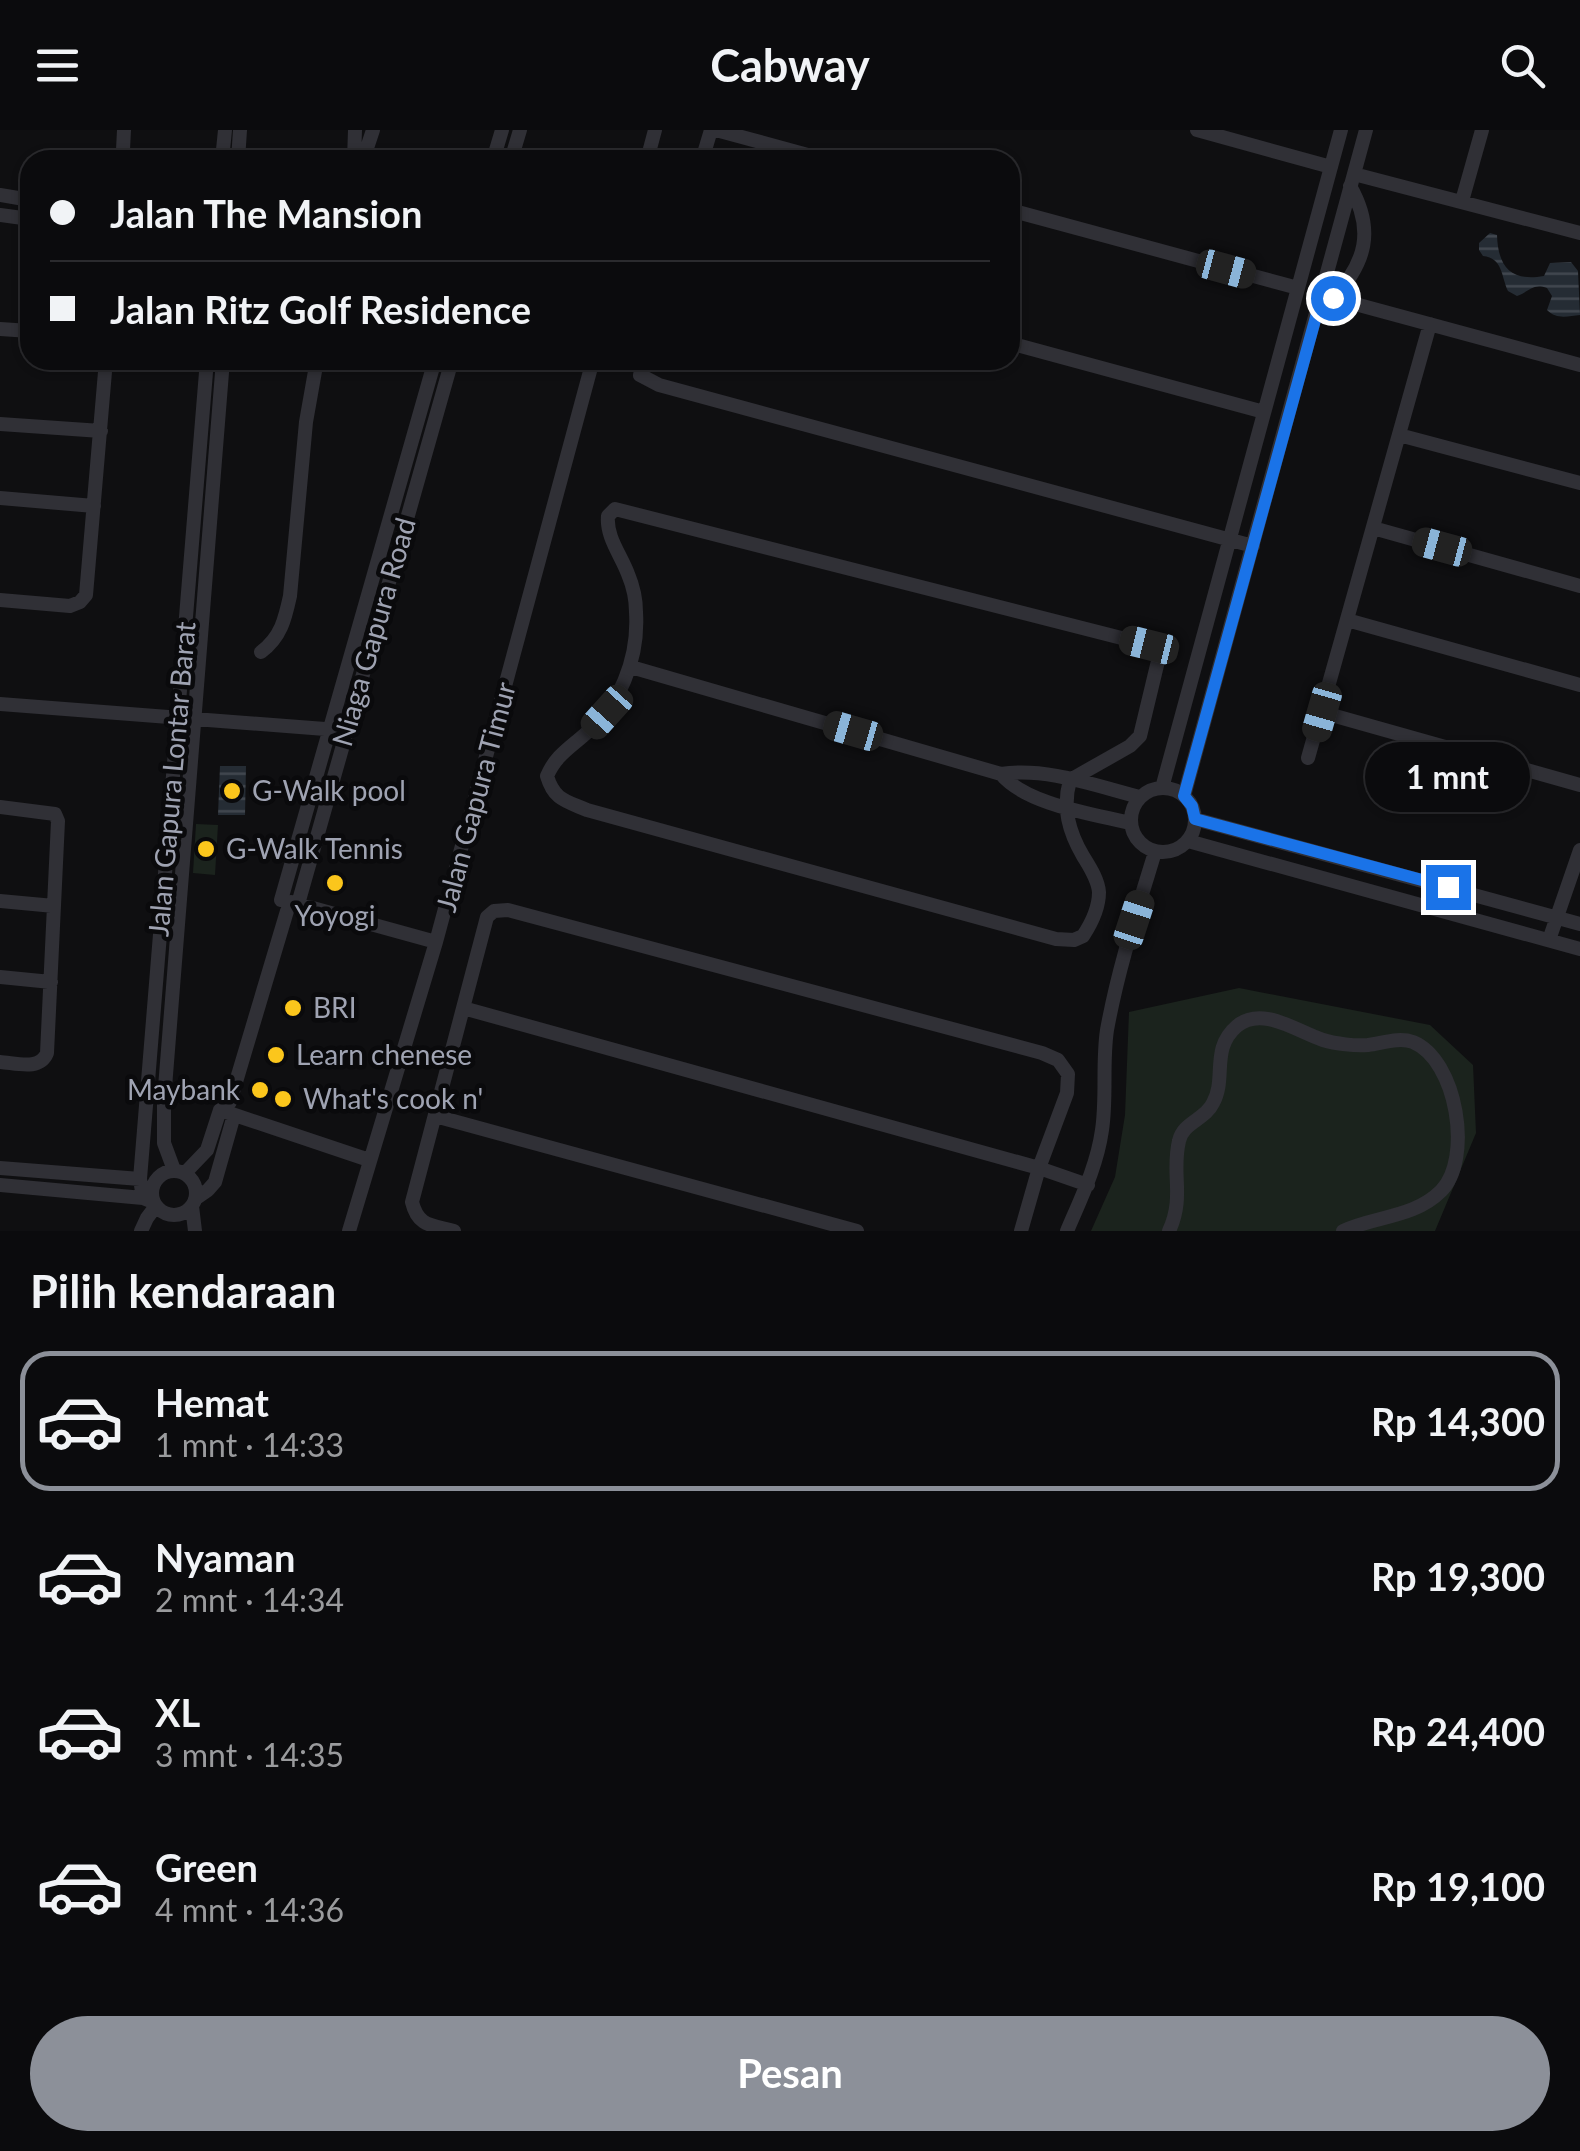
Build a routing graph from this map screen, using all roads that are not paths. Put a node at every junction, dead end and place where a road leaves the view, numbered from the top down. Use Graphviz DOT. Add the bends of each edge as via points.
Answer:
graph roads {
  1 [pos="124,130"];
  2 [pos="714,130"];
  3 [pos="1197,130"];
  4 [pos="1342,130"];
  5 [pos="1366,130"];
  6 [pos="1482,130"];
  7 [pos="123,150"];
  8 [pos="789,150"];
  9 [pos="1332,167"];
  10 [pos="1352,180"];
  11 [pos="1462,202"];
  12 [pos="1020,213"];
  13 [pos="1580,233"];
  14 [pos="1298,288"];
  15 [pos="1327,296"];
  16 [pos="1430,324"];
  17 [pos="1020,346"];
  18 [pos="1580,365"];
  19 [pos="105,370"];
  20 [pos="206,370"];
  21 [pos="222,370"];
  22 [pos="315,370"];
  23 [pos="432,370"];
  24 [pos="449,370"];
  25 [pos="590,370"];
  26 [pos="641,370"];
  27 [pos="1264,412"];
  28 [pos="0,424"];
  29 [pos="101,431"];
  30 [pos="1399,435"];
  31 [pos="1580,484"];
  32 [pos="0,498"];
  33 [pos="94,506"];
  34 [pos="1373,528"];
  35 [pos="1230,538"];
  36 [pos="1253,546"];
  37 [pos="1580,586"];
  38 [pos="0,600"];
  39 [pos="1347,620"];
  40 [pos="261,652"];
  41 [pos="632,667"];
  42 [pos="1580,685"];
  43 [pos="0,704"];
  44 [pos="1322,712"];
  45 [pos="177,717"];
  46 [pos="196,718"];
  47 [pos="338,730"];
  48 [pos="1308,758"];
  49 [pos="1001,774"];
  50 [pos="1070,780"];
  51 [pos="1580,785"];
  52 [pos="1162,788"];
  53 [pos="1184,796"];
  54 [pos="1140,797"];
  55 [pos="0,807"];
  56 [pos="1066,807"];
  57 [pos="1195,819"];
  58 [pos="1130,823"];
  59 [pos="1188,840"];
  60 [pos="1580,850"];
  61 [pos="1155,852"];
  62 [pos="0,901"];
  63 [pos="288,905"];
  64 [pos="54,906"];
  65 [pos="1556,916"];
  66 [pos="1580,924"];
  67 [pos="1580,932"];
  68 [pos="1549,940"];
  69 [pos="436,942"];
  70 [pos="1578,948"];
  71 [pos="0,978"];
  72 [pos="51,982"];
  73 [pos="463,1008"];
  74 [pos="0,1062"];
  75 [pos="228,1109"];
  76 [pos="435,1116"];
  77 [pos="368,1160"];
  78 [pos="0,1168"];
  79 [pos="1039,1168"];
  80 [pos="180,1172"];
  81 [pos="140,1180"];
  82 [pos="1088,1184"];
  83 [pos="0,1185"];
  84 [pos="151,1202"];
  85 [pos="193,1202"];
  86 [pos="142,1231"];
  87 [pos="195,1231"];
  88 [pos="349,1231"];
  89 [pos="454,1231"];
  90 [pos="857,1231"];
  91 [pos="1021,1231"];
  92 [pos="1067,1231"];
  93 [pos="1169,1231"];
  94 [pos="1343,1231"];
  1 -- 7 [label="street"];
  2 -- 8 [label="street"];
  3 -- 9 [label="street"];
  4 -- 9 [label="street"];
  5 -- 10 [label="street"];
  6 -- 11 [label="street"];
  9 -- 14 [label="street"];
  10 -- 11 [label="street"];
  10 -- 15 [label="street"];
  10 -- 15 [label="street" via="1364,244 1354,273"];
  11 -- 13 [label="street"];
  12 -- 14 [label="street"];
  14 -- 27 [label="street"];
  15 -- 16 [label="street"];
  15 -- 36 [label="street"];
  16 -- 18 [label="street"];
  16 -- 30 [label="street"];
  17 -- 27 [label="street"];
  19 -- 29 [label="street"];
  20 -- 45 [label="street, Jalan Gapura Lontar Barat"];
  21 -- 46 [label="street, Jalan Gapura Lontar Barat"];
  22 -- 40 [label="street" via="286,619"];
  23 -- 47 [label="street, Niaga Gapura Road"];
  24 -- 47 [label="street, Niaga Gapura Road"];
  25 -- 69 [label="street, Jalan Gapura Timur"];
  26 -- 35 [label="street" via="660,385"];
  27 -- 35 [label="street"];
  28 -- 29 [label="street"];
  29 -- 33 [label="street"];
  30 -- 31 [label="street"];
  30 -- 34 [label="street"];
  32 -- 33 [label="street"];
  33 -- 38 [label="street" via="84,599 70,606"];
  34 -- 37 [label="street"];
  34 -- 39 [label="street"];
  35 -- 36 [label="street"];
  35 -- 52 [label="street"];
  36 -- 53 [label="street"];
  39 -- 42 [label="street"];
  39 -- 44 [label="street"];
  41 -- 49 [label="street"];
  41 -- 50 [label="street" via="636,602 608,528 616,509 1149,645 1158,661 1140,736"];
  41 -- 56 [label="street" via="607,712 547,776 558,797 587,810 1074,940 1090,926 1099,891"];
  43 -- 45 [label="street"];
  44 -- 48 [label="street"];
  44 -- 51 [label="street"];
  45 -- 46 [label="street"];
  45 -- 81 [label="street, Jalan Gapura Lontar Barat"];
  46 -- 47 [label="street"];
  46 -- 80 [label="street, Jalan Gapura Lontar Barat" via="164,1100 164,1143"];
  47 -- 63 [label="street, Niaga Gapura Road"];
  49 -- 50 [label="street"];
  49 -- 56 [label="street" via="1012,786"];
  50 -- 54 [label="street"];
  50 -- 56 [label="street"];
  52 -- 53 [label="street"];
  52 -- 54 [label="street"];
  53 -- 57 [label="street"];
  54 -- 58 [label="street"];
  55 -- 64 [label="street" via="54,814 58,821"];
  56 -- 58 [label="street"];
  57 -- 59 [label="street"];
  57 -- 65 [label="street"];
  58 -- 61 [label="street" via="1138,842"];
  59 -- 61 [label="street" via="1174,851"];
  59 -- 68 [label="street"];
  60 -- 65 [label="street"];
  61 -- 82 [label="street" via="1106,1035 1102,1126"];
  62 -- 64 [label="street"];
  63 -- 69 [label="street"];
  63 -- 75 [label="street, Niaga Gapura Road"];
  64 -- 72 [label="street"];
  65 -- 66 [label="street"];
  65 -- 68 [label="street"];
  67 -- 70 [label="street"];
  68 -- 70 [label="street"];
  69 -- 77 [label="street, Jalan Gapura Timur"];
  71 -- 72 [label="street"];
  72 -- 74 [label="street" via="46,1058"];
  73 -- 76 [label="street"];
  73 -- 79 [label="street"];
  73 -- 79 [label="street" via="487,917 508,910 1042,1054 1058,1060 1069,1080"];
  75 -- 77 [label="street"];
  75 -- 80 [label="street" via="207,1150"];
  75 -- 85 [label="street" via="215,1182"];
  76 -- 89 [label="street" via="412,1202 421,1222"];
  76 -- 90 [label="street"];
  77 -- 88 [label="street, Jalan Gapura Timur"];
  78 -- 81 [label="street"];
  79 -- 82 [label="street"];
  79 -- 91 [label="street"];
  80 -- 84 [label="street" via="153,1183"];
  80 -- 85 [label="street" via="195,1187"];
  81 -- 84 [label="street, Jalan Gapura Lontar Barat"];
  82 -- 92 [label="street"];
  83 -- 84 [label="street"];
  84 -- 85 [label="street" via="174,1215"];
  84 -- 86 [label="street"];
  85 -- 87 [label="street"];
  93 -- 94 [label="street" via="1178,1204 1180,1136 1216,1100 1225,1042 1246,1020 1264,1018 1341,1044 1412,1042 1447,1081 1457,1152 1442,1190 1410,1211"];
}
